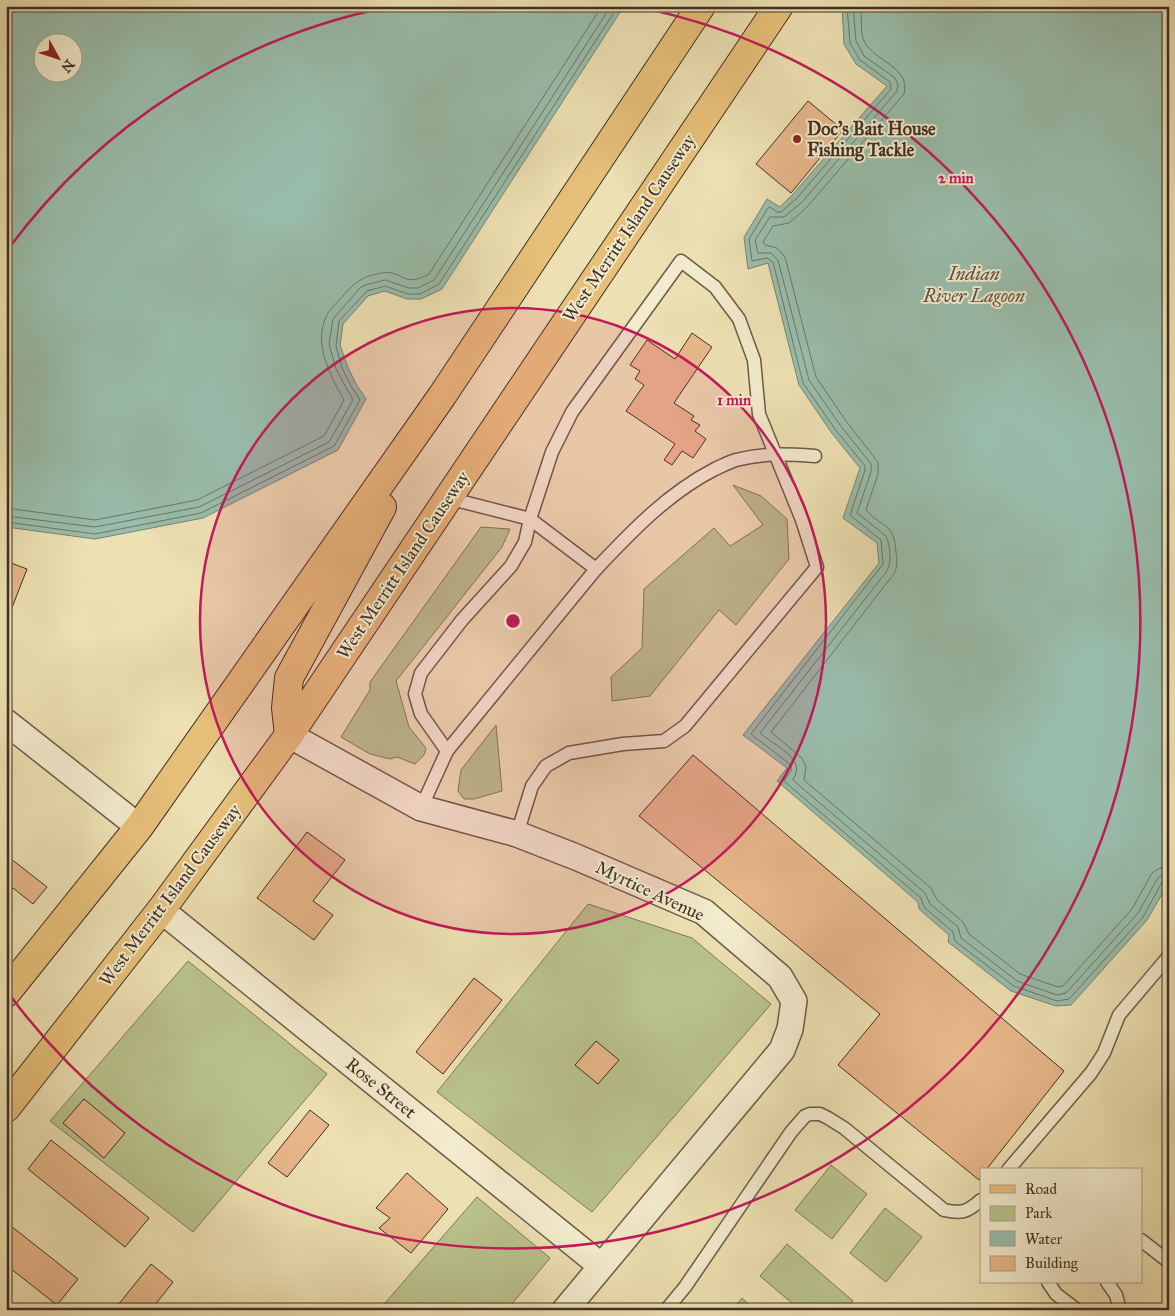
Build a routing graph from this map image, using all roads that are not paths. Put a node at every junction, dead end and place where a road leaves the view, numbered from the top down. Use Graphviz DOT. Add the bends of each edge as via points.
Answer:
graph roads {
  1 [pos="701,6"];
  2 [pos="779,6"];
  3 [pos="442,396"];
  4 [pos="775,453"];
  5 [pos="815,456"];
  6 [pos="448,498"];
  7 [pos="530,518"];
  8 [pos="596,569"];
  9 [pos="6,722"];
  10 [pos="289,735"];
  11 [pos="447,751"];
  12 [pos="421,808"];
  13 [pos="139,827"];
  14 [pos="517,834"];
  15 [pos="161,910"];
  16 [pos="1169,956"];
  17 [pos="6,993"];
  18 [pos="6,1108"];
  19 [pos="1010,1168"];
  20 [pos="980,1202"];
  21 [pos="1142,1241"];
  22 [pos="1169,1262"];
  23 [pos="600,1265"];
  24 [pos="1049,1284"];
  25 [pos="1108,1284"];
  26 [pos="565,1310"];
  27 [pos="666,1310"];
  28 [pos="1077,1310"];
  29 [pos="1120,1310"];
  1 -- 3 [label="main road"];
  2 -- 6 [label="main road, West Merritt Island Causeway"];
  3 -- 10 [label="main road" via="289,678 286,708"];
  3 -- 13 [label="main road"];
  4 -- 5 [label="lane"];
  4 -- 7 [label="lane" via="759,414 754,360 739,318 715,287 681,261 572,412 552,452"];
  4 -- 8 [label="lane" via="734,460 697,478 630,533"];
  4 -- 14 [label="lane" via="802,520 816,567 685,726 664,741 569,753 546,766 532,786"];
  6 -- 7 [label="lane"];
  6 -- 10 [label="main road, West Merritt Island Causeway"];
  7 -- 8 [label="lane"];
  7 -- 11 [label="lane" via="525,542 511,566 462,620 422,673 415,694 421,714"];
  8 -- 11 [label="lane"];
  9 -- 13 [label="street"];
  10 -- 12 [label="street, Myrtice Avenue"];
  10 -- 15 [label="main road, West Merritt Island Causeway"];
  11 -- 12 [label="lane"];
  12 -- 14 [label="street, Myrtice Avenue"];
  13 -- 17 [label="main road"];
  14 -- 23 [label="street, Myrtice Avenue" via="704,912 780,977 794,1000 790,1028 782,1050"];
  15 -- 18 [label="main road, West Merritt Island Causeway"];
  15 -- 23 [label="street, Rose Street"];
  16 -- 19 [label="lane" via="1119,1015 1104,1053 1091,1073"];
  20 -- 27 [label="lane" via="967,1212 944,1210 844,1128 820,1114 810,1114 782,1146"];
  21 -- 22 [label="lane"];
  23 -- 26 [label="street, Myrtice Avenue"];
  24 -- 28 [label="lane" via="1056,1294"];
  25 -- 29 [label="lane" via="1116,1294"];
}
